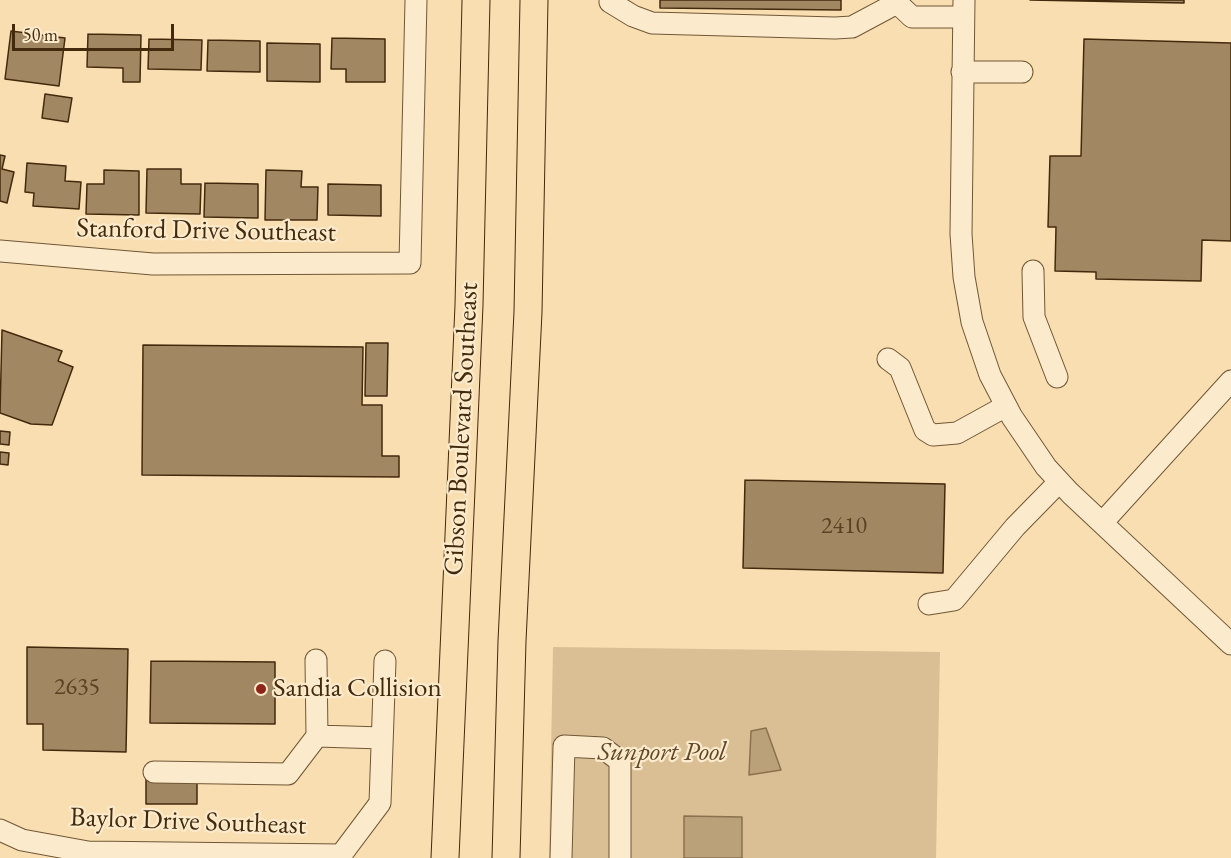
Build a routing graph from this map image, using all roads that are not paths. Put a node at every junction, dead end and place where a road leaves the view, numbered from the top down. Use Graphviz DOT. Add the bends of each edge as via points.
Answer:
graph roads {
  1 [pos="416,0"];
  2 [pos="476,0"];
  3 [pos="534,0"];
  4 [pos="609,2"];
  5 [pos="895,2"];
  6 [pos="963,9"];
  7 [pos="962,72"];
  8 [pos="1022,72"];
  9 [pos="0,250"];
  10 [pos="1034,271"];
  11 [pos="888,359"];
  12 [pos="1057,377"];
  13 [pos="1231,381"];
  14 [pos="1006,406"];
  15 [pos="1059,482"];
  16 [pos="1102,523"];
  17 [pos="928,604"];
  18 [pos="1231,644"];
  19 [pos="316,660"];
  20 [pos="385,661"];
  21 [pos="316,736"];
  22 [pos="382,738"];
  23 [pos="154,772"];
  24 [pos="0,830"];
  25 [pos="342,857"];
  26 [pos="445,858"];
  27 [pos="506,858"];
  28 [pos="561,858"];
  29 [pos="620,858"];
  1 -- 9 [label="street, Stanford Drive Southeast" via="410,263 153,264"];
  2 -- 26 [label="main road, Gibson Boulevard Southeast" via="469,305"];
  3 -- 27 [label="main road" via="528,312"];
  4 -- 5 [label="street" via="652,23 835,28 852,27"];
  5 -- 6 [label="street" via="912,17"];
  6 -- 7 [label="street"];
  7 -- 8 [label="street"];
  7 -- 14 [label="street" via="964,277 972,322 990,375"];
  10 -- 12 [label="street" via="1034,317"];
  11 -- 14 [label="street" via="900,368 915,429 950,435"];
  13 -- 16 [label="street"];
  14 -- 15 [label="street"];
  15 -- 16 [label="street"];
  15 -- 17 [label="street" via="954,600"];
  16 -- 18 [label="street"];
  19 -- 21 [label="street"];
  20 -- 22 [label="street"];
  21 -- 22 [label="street"];
  21 -- 23 [label="street" via="288,774"];
  22 -- 25 [label="street" via="380,803"];
  24 -- 25 [label="street, Baylor Drive Southeast" via="22,840 88,852"];
  28 -- 29 [label="street" via="564,746 603,748 620,761"];
}
